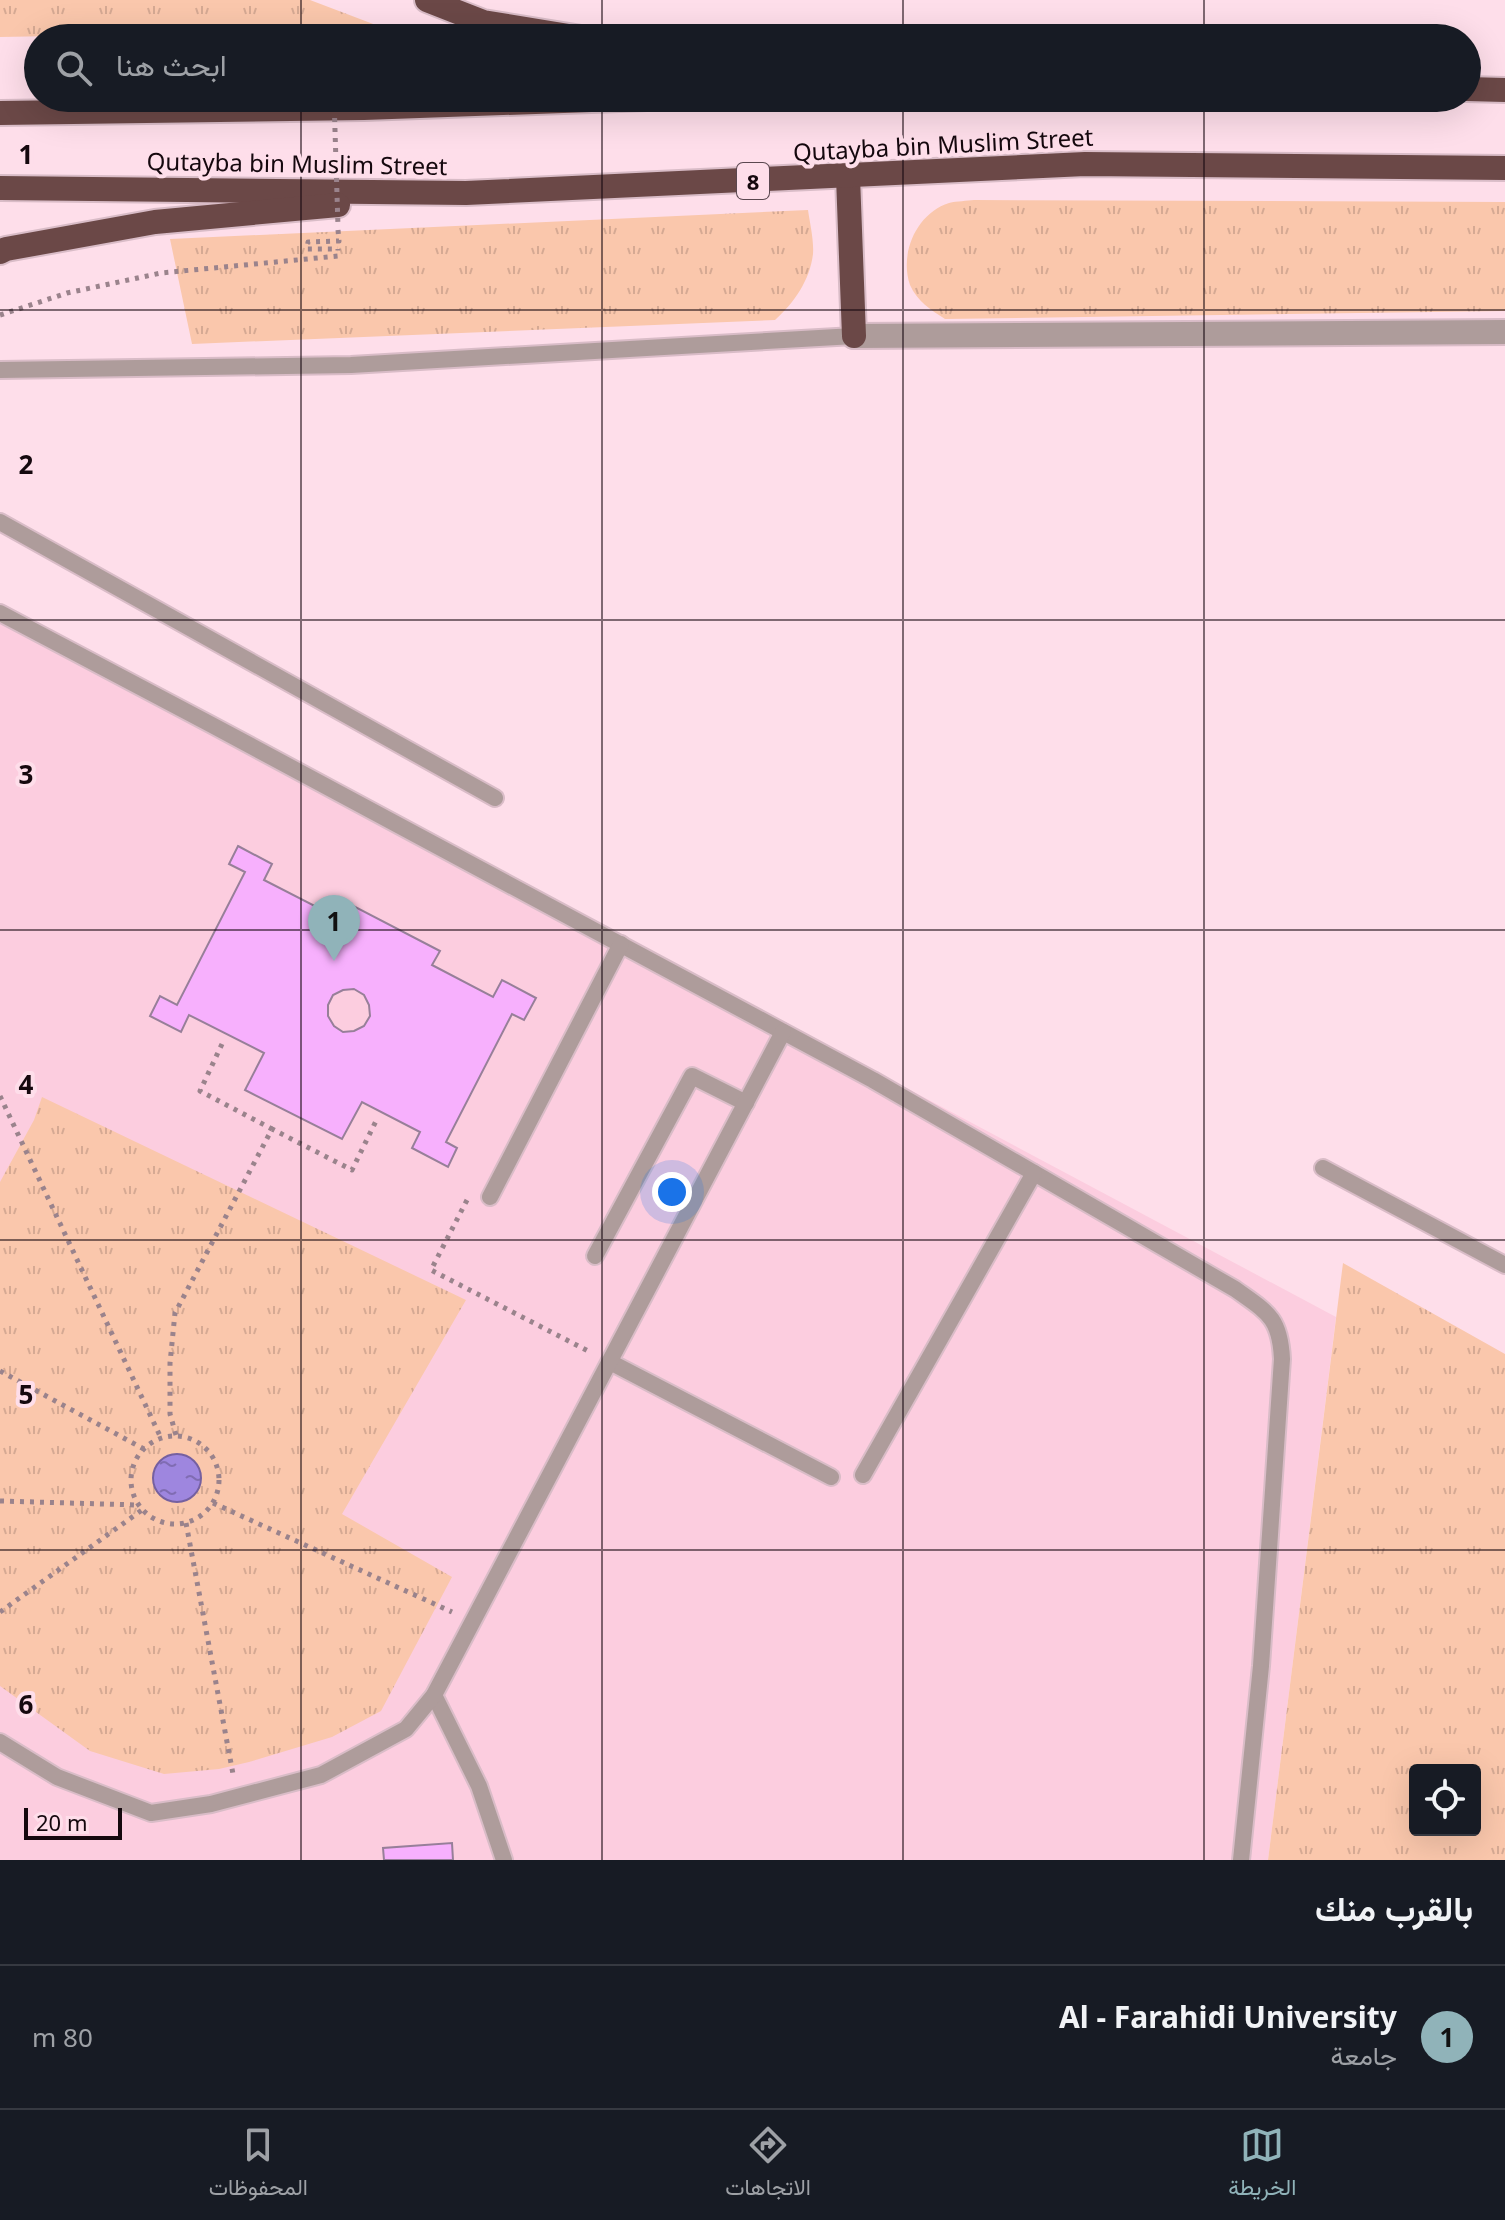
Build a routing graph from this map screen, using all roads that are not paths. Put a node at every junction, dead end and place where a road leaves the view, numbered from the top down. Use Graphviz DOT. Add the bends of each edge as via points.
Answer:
graph roads {
  1 [pos="427,0"];
  2 [pos="495,24"];
  3 [pos="1481,89"];
  4 [pos="1505,90"];
  5 [pos="73,112"];
  6 [pos="0,113"];
  7 [pos="1505,168"];
  8 [pos="848,177"];
  9 [pos="0,188"];
  10 [pos="466,193"];
  11 [pos="0,252"];
  12 [pos="1505,332"];
  13 [pos="854,336"];
  14 [pos="0,370"];
  15 [pos="0,522"];
  16 [pos="0,613"];
  17 [pos="495,798"];
  18 [pos="621,944"];
  19 [pos="783,1032"];
  20 [pos="746,1103"];
  21 [pos="1323,1168"];
  22 [pos="1034,1173"];
  23 [pos="490,1197"];
  24 [pos="595,1256"];
  25 [pos="1505,1265"];
  26 [pos="610,1362"];
  27 [pos="863,1475"];
  28 [pos="831,1477"];
  29 [pos="434,1695"];
  30 [pos="0,1742"];
  31 [pos="504,1860"];
  32 [pos="1241,1860"];
  1 -- 2 [label="highway"];
  3 -- 4 [label="highway"];
  5 -- 6 [label="highway, Qutayba bin Muslim Street"];
  7 -- 8 [label="highway, Qutayba bin Muslim Street / 8" via="1085,164"];
  8 -- 10 [label="highway, Qutayba bin Muslim Street / 8"];
  8 -- 13 [label="highway"];
  9 -- 10 [label="highway, Qutayba bin Muslim Street / 8"];
  10 -- 11 [label="highway" via="155,222"];
  12 -- 13 [label="street"];
  13 -- 14 [label="lane" via="351,365"];
  15 -- 17 [label="lane"];
  16 -- 18 [label="lane"];
  18 -- 19 [label="lane"];
  18 -- 23 [label="lane"];
  19 -- 20 [label="lane"];
  19 -- 22 [label="lane"];
  20 -- 24 [label="lane" via="692,1076"];
  20 -- 26 [label="lane"];
  21 -- 25 [label="lane"];
  22 -- 27 [label="lane"];
  22 -- 32 [label="lane" via="1235,1289 1269,1314 1281,1336 1261,1666"];
  26 -- 28 [label="lane"];
  26 -- 29 [label="lane"];
  29 -- 30 [label="lane" via="406,1729 321,1775 211,1804 151,1813 57,1777"];
  29 -- 31 [label="lane" via="479,1786"];
}
